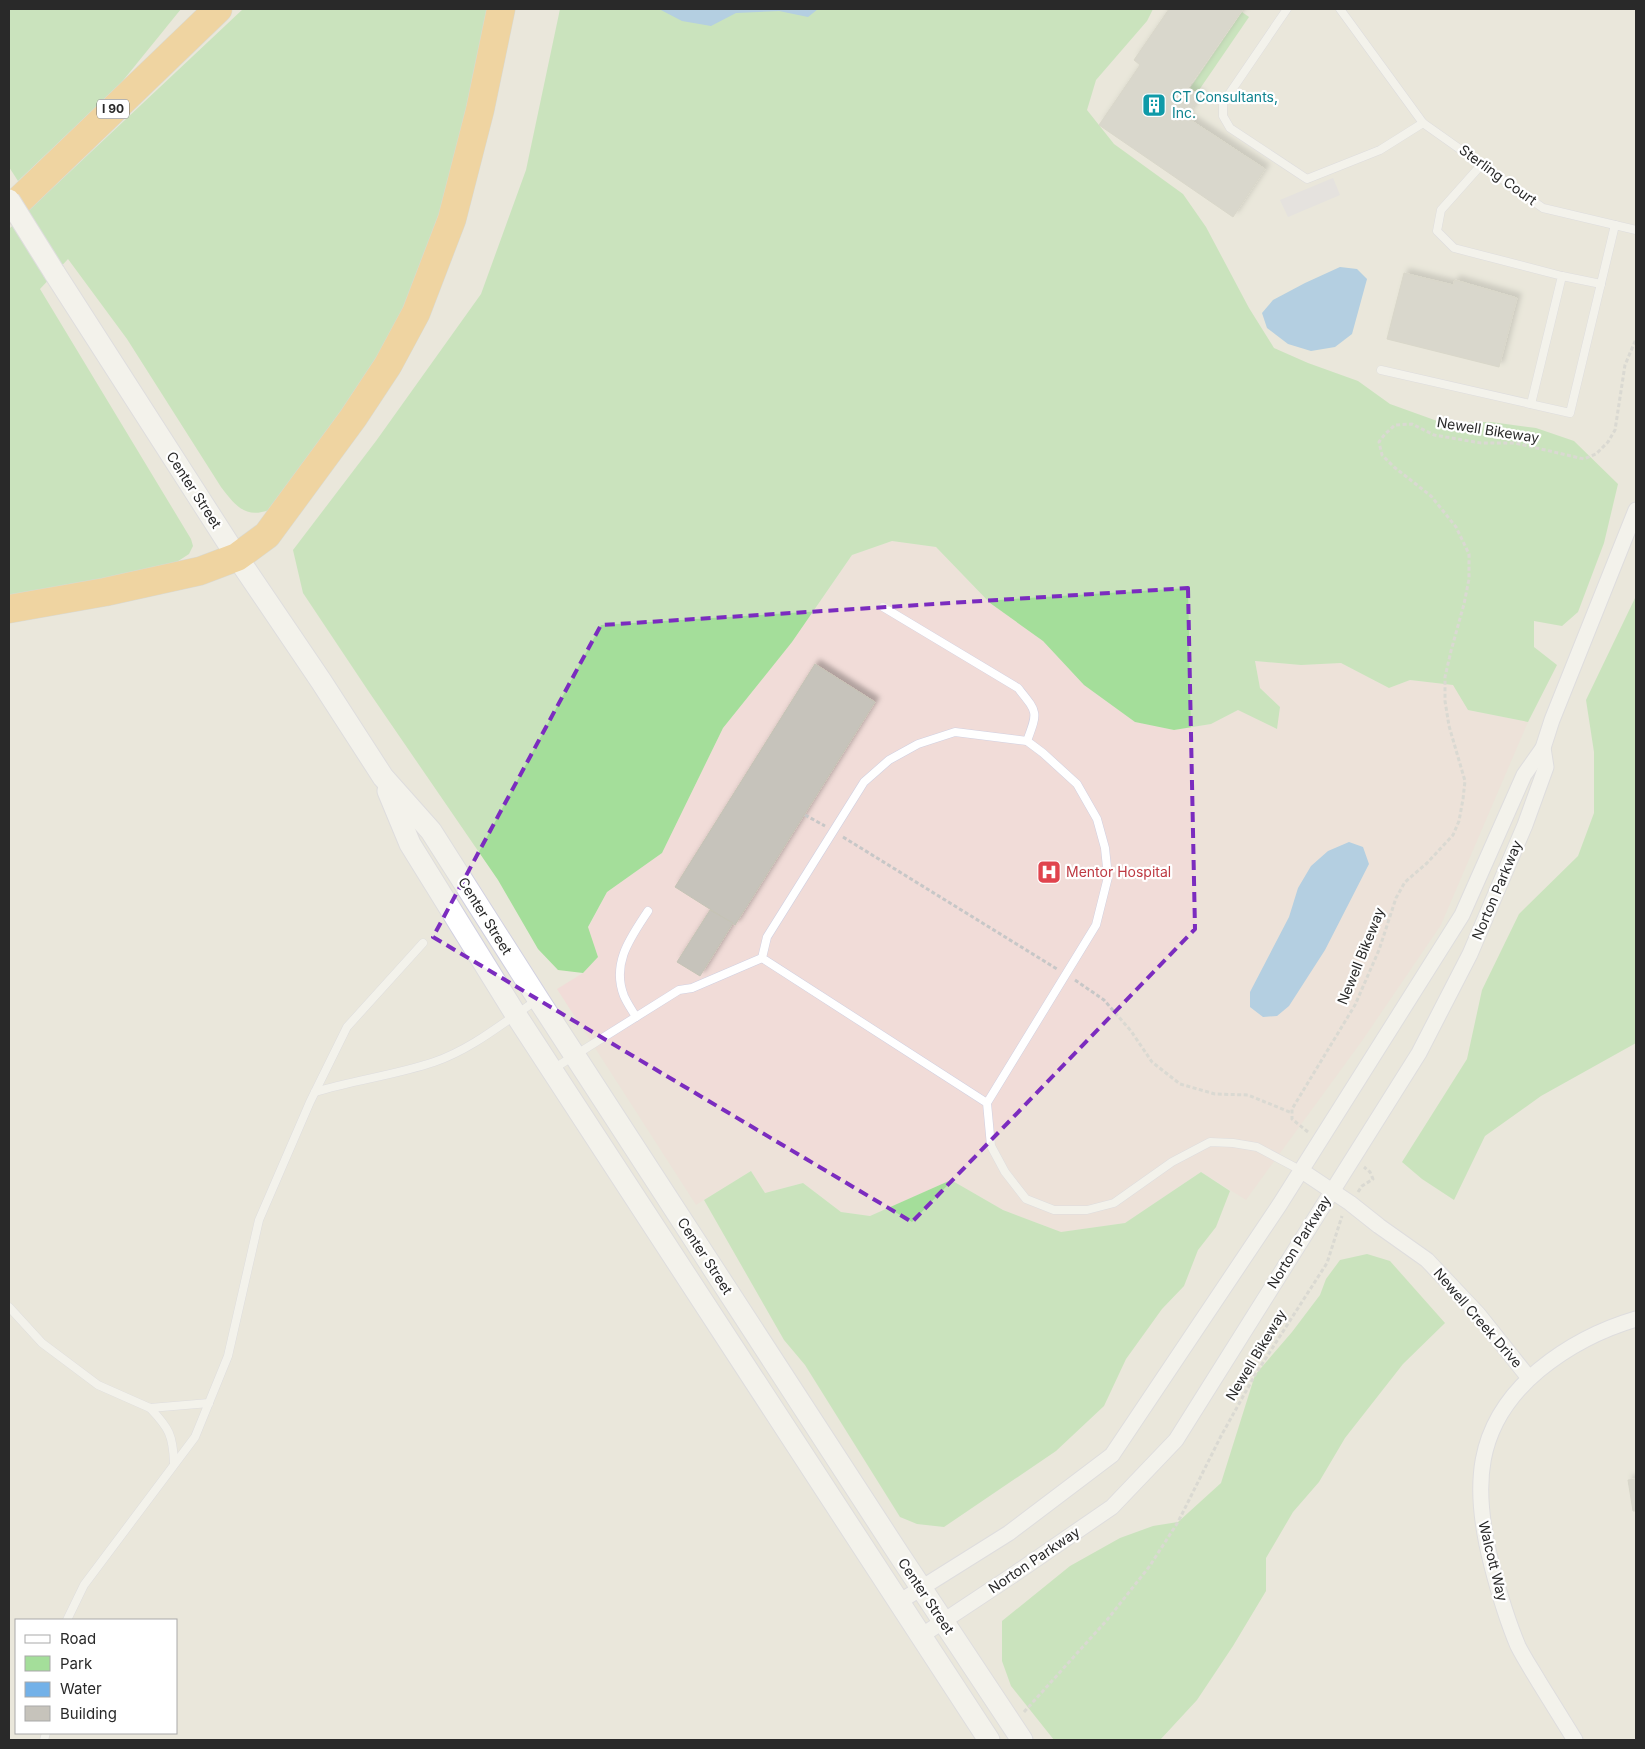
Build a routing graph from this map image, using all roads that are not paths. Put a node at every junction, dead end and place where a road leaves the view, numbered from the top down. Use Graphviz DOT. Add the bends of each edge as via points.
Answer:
graph roads {
  1 [pos="218,9"];
  2 [pos="501,9"];
  3 [pos="1287,9"];
  4 [pos="1340,9"];
  5 [pos="1423,123"];
  6 [pos="1482,164"];
  7 [pos="9,200"];
  8 [pos="9,210"];
  9 [pos="1615,225"];
  10 [pos="1636,230"];
  11 [pos="1562,276"];
  12 [pos="1602,284"];
  13 [pos="1381,370"];
  14 [pos="1530,404"];
  15 [pos="1635,513"];
  16 [pos="237,557"];
  17 [pos="883,607"];
  18 [pos="9,608"];
  19 [pos="1027,741"];
  20 [pos="1543,748"];
  21 [pos="383,777"];
  22 [pos="648,911"];
  23 [pos="423,943"];
  24 [pos="762,958"];
  25 [pos="538,999"];
  26 [pos="516,1015"];
  27 [pos="636,1017"];
  28 [pos="575,1055"];
  29 [pos="552,1070"];
  30 [pos="315,1092"];
  31 [pos="987,1103"];
  32 [pos="1302,1171"];
  33 [pos="1331,1191"];
  34 [pos="9,1307"];
  35 [pos="1636,1319"];
  36 [pos="1530,1378"];
  37 [pos="209,1402"];
  38 [pos="150,1408"];
  39 [pos="174,1463"];
  40 [pos="920,1588"];
  41 [pos="899,1602"];
  42 [pos="67,1619"];
  43 [pos="943,1621"];
  44 [pos="921,1636"];
  45 [pos="1013,1735"];
  46 [pos="989,1740"];
  47 [pos="1575,1740"];
  1 -- 8 [label="highway, I 90"];
  2 -- 16 [label="highway" via="452,219 416,313 388,365 353,418 266,534"];
  3 -- 5 [label="lane" via="1224,102 1223,116 1230,128 1308,179 1380,150"];
  4 -- 5 [label="lane, Sterling Court"];
  5 -- 6 [label="lane, Sterling Court"];
  6 -- 9 [label="lane, Sterling Court" via="1543,208"];
  6 -- 11 [label="lane" via="1441,210 1437,231 1454,248"];
  7 -- 16 [label="main road, Center Street, bridge"];
  9 -- 10 [label="lane, Sterling Court"];
  9 -- 12 [label="lane"];
  11 -- 12 [label="lane"];
  11 -- 14 [label="lane"];
  12 -- 14 [label="lane" via="1570,413"];
  13 -- 14 [label="lane"];
  15 -- 20 [label="street, Norton Parkway"];
  16 -- 18 [label="highway" via="159,581"];
  16 -- 21 [label="main road, Center Street"];
  17 -- 19 [label="lane" via="1018,688 1032,705 1036,717"];
  19 -- 24 [label="lane" via="955,732 918,744 889,760 864,782 767,937"];
  19 -- 31 [label="lane" via="1076,784 1097,819 1108,877 1096,925"];
  20 -- 32 [label="street, Norton Parkway" via="1524,775 1462,915"];
  20 -- 33 [label="street, Norton Parkway" via="1546,767 1540,784 1470,954 1419,1053"];
  21 -- 25 [label="main road, Center Street" via="431,831"];
  21 -- 26 [label="main road, Center Street" via="410,844"];
  22 -- 27 [label="lane" via="620,961 624,996"];
  23 -- 30 [label="lane" via="347,1027"];
  24 -- 27 [label="lane" via="692,988 679,990"];
  24 -- 31 [label="lane"];
  25 -- 26 [label="lane"];
  25 -- 28 [label="main road, Center Street"];
  26 -- 29 [label="main road, Center Street"];
  26 -- 30 [label="lane" via="468,1046 435,1062"];
  27 -- 28 [label="lane"];
  28 -- 29 [label="lane"];
  28 -- 40 [label="main road, Center Street"];
  29 -- 41 [label="main road, Center Street"];
  30 -- 37 [label="lane" via="259,1220 228,1356"];
  31 -- 32 [label="lane" via="991,1146 1005,1172 1026,1199 1054,1210 1087,1210 1114,1203 1172,1162 1210,1142 1257,1147"];
  32 -- 33 [label="street, Newell Creek Drive"];
  32 -- 40 [label="street, Norton Parkway" via="1112,1455 1009,1533"];
  33 -- 36 [label="street, Newell Creek Drive" via="1427,1260 1478,1314"];
  33 -- 43 [label="street, Norton Parkway" via="1176,1440 1112,1507"];
  34 -- 38 [label="lane" via="42,1343 98,1385"];
  35 -- 36 [label="street, Newell Creek Drive" via="1600,1332 1570,1348"];
  36 -- 47 [label="street, Walcott Way" via="1498,1417 1488,1441 1480,1482 1481,1514 1493,1572 1519,1647"];
  37 -- 38 [label="lane"];
  37 -- 39 [label="lane" via="195,1437"];
  38 -- 39 [label="lane" via="171,1436"];
  39 -- 42 [label="lane" via="84,1585"];
  40 -- 41 [label="street, Norton Parkway"];
  40 -- 43 [label="main road, Center Street"];
  41 -- 44 [label="main road, Center Street"];
  43 -- 44 [label="street, Norton Parkway"];
  43 -- 45 [label="main road, Center Street"];
  44 -- 46 [label="main road, Center Street"];
}
